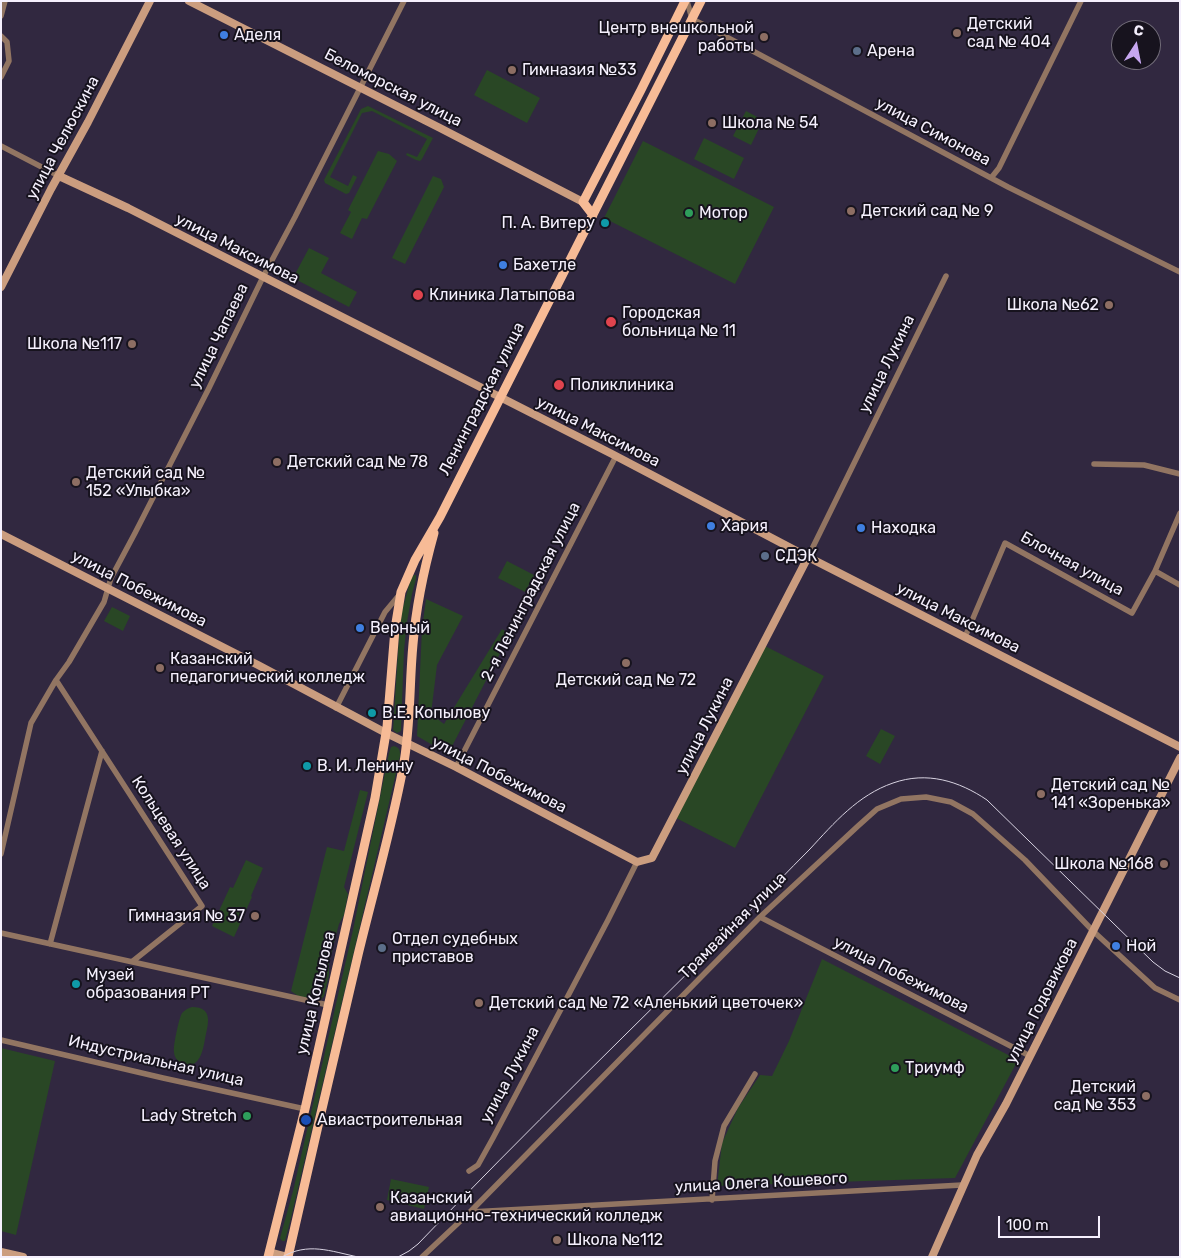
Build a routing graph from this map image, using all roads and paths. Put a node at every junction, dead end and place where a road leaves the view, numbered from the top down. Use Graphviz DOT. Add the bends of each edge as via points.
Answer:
graph roads {
  1 [pos="5,1"];
  2 [pos="189,1"];
  3 [pos="404,1"];
  4 [pos="686,1"];
  5 [pos="701,1"];
  6 [pos="1081,1"];
  7 [pos="149,2"];
  8 [pos="1,16"];
  9 [pos="692,18"];
  10 [pos="1,36"];
  11 [pos="1,77"];
  12 [pos="360,88"];
  13 [pos="1,146"];
  14 [pos="59,176"];
  15 [pos="991,178"];
  16 [pos="583,202"];
  17 [pos="593,215"];
  18 [pos="1180,272"];
  19 [pos="946,276"];
  20 [pos="263,277"];
  21 [pos="1,287"];
  22 [pos="500,398"];
  23 [pos="616,456"];
  24 [pos="1094,464"];
  25 [pos="1180,474"];
  26 [pos="1180,512"];
  27 [pos="440,517"];
  28 [pos="1,534"];
  29 [pos="808,557"];
  30 [pos="1155,571"];
  31 [pos="1180,585"];
  32 [pos="107,588"];
  33 [pos="401,592"];
  34 [pos="964,637"];
  35 [pos="56,680"];
  36 [pos="336,708"];
  37 [pos="386,733"];
  38 [pos="408,744"];
  39 [pos="1180,747"];
  40 [pos="102,750"];
  41 [pos="1180,758"];
  42 [pos="456,767"];
  43 [pos="1,854"];
  44 [pos="637,862"];
  45 [pos="760,917"];
  46 [pos="1093,931"];
  47 [pos="1,933"];
  48 [pos="50,944"];
  49 [pos="132,962"];
  50 [pos="1180,1000"];
  51 [pos="328,1005"];
  52 [pos="1,1040"];
  53 [pos="1030,1056"];
  54 [pos="755,1074"];
  55 [pos="305,1108"];
  56 [pos="469,1171"];
  57 [pos="962,1186"];
  58 [pos="712,1200"];
  59 [pos="470,1212"];
  60 [pos="1,1252"];
  61 [pos="268,1254"];
  62 [pos="23,1257"];
  63 [pos="288,1257"];
  64 [pos="422,1257"];
  65 [pos="932,1257"];
  1 -- 8 [label="street"];
  2 -- 12 [label="main road, Беломорская улица"];
  3 -- 12 [label="street, улица Чапаева"];
  4 -- 9 [label="street"];
  4 -- 16 [label="main road"];
  5 -- 9 [label="main road, Ленинградская улица"];
  6 -- 15 [label="street" via="999,168"];
  7 -- 14 [label="main road, улица Челюскина"];
  9 -- 15 [label="street, улица Симонова"];
  9 -- 17 [label="main road, Ленинградская улица"];
  10 -- 11 [label="street" via="7,42 9,62"];
  12 -- 16 [label="main road, Беломорская улица"];
  12 -- 20 [label="street, улица Чапаева"];
  13 -- 14 [label="street, улица Максимова"];
  14 -- 20 [label="main road, улица Максимова"];
  14 -- 21 [label="main road, улица Челюскина"];
  15 -- 18 [label="street, улица Симонова"];
  16 -- 17 [label="main road"];
  17 -- 22 [label="main road, Ленинградская улица"];
  19 -- 29 [label="street, улица Лукина"];
  20 -- 22 [label="main road, улица Максимова"];
  20 -- 32 [label="street, улица Чапаева"];
  22 -- 23 [label="main road, улица Максимова"];
  22 -- 27 [label="main road, Ленинградская улица"];
  23 -- 29 [label="main road, улица Максимова"];
  23 -- 42 [label="street, 2-я Ленинградская улица"];
  24 -- 25 [label="street" via="1144,465"];
  26 -- 30 [label="street, Блочная улица"];
  27 -- 33 [label="main road, Ленинградская улица"];
  27 -- 38 [label="main road, Ленинградская улица" via="431,544 412,644"];
  28 -- 32 [label="main road, улица Побежимова"];
  29 -- 34 [label="main road, улица Максимова"];
  29 -- 44 [label="main road, улица Лукина" via="652,858"];
  30 -- 31 [label="street"];
  30 -- 34 [label="street, Блочная улица" via="1132,614 1005,543"];
  32 -- 35 [label="street, улица Чапаева" via="104,602"];
  32 -- 36 [label="main road, улица Побежимова"];
  33 -- 36 [label="street, Ленинградская улица" via="385,612"];
  33 -- 37 [label="main road, Ленинградская улица"];
  34 -- 39 [label="main road, улица Максимова"];
  35 -- 40 [label="street, Кольцевая улица"];
  35 -- 43 [label="street, улица Чапаева" via="31,723"];
  36 -- 37 [label="main road, улица Побежимова"];
  37 -- 38 [label="main road, улица Побежимова"];
  37 -- 51 [label="main road, улица Копылова" via="375,798"];
  38 -- 42 [label="main road, улица Побежимова"];
  38 -- 63 [label="main road, улица Копылова" via="394,815 366,920"];
  40 -- 48 [label="street"];
  40 -- 49 [label="street, Кольцевая улица" via="202,906"];
  41 -- 46 [label="main road, улица Годовикова"];
  42 -- 44 [label="main road, улица Побежимова"];
  44 -- 56 [label="street, улица Лукина" via="493,1138 478,1165"];
  45 -- 46 [label="street, Трамвайная улица" via="877,810 901,800 926,797 951,802 973,814 1024,860"];
  45 -- 53 [label="street, улица Побежимова"];
  45 -- 59 [label="street, Трамвайная улица"];
  46 -- 50 [label="street, Трамвайная улица" via="1155,988"];
  46 -- 53 [label="main road, улица Годовикова"];
  47 -- 48 [label="street"];
  48 -- 49 [label="street"];
  49 -- 51 [label="street"];
  51 -- 55 [label="main road, улица Копылова"];
  52 -- 55 [label="street, Индустриальная улица"];
  53 -- 57 [label="main road, улица Годовикова"];
  54 -- 58 [label="street" via="724,1126 715,1161"];
  55 -- 61 [label="main road, улица Копылова"];
  57 -- 58 [label="street, улица Олега Кошевого"];
  57 -- 65 [label="main road, улица Годовикова"];
  58 -- 59 [label="street, улица Олега Кошевого"];
  59 -- 64 [label="street, Трамвайная улица"];
  60 -- 62 [label="main road"];
  61 -- 63 [label="main road"];
}
